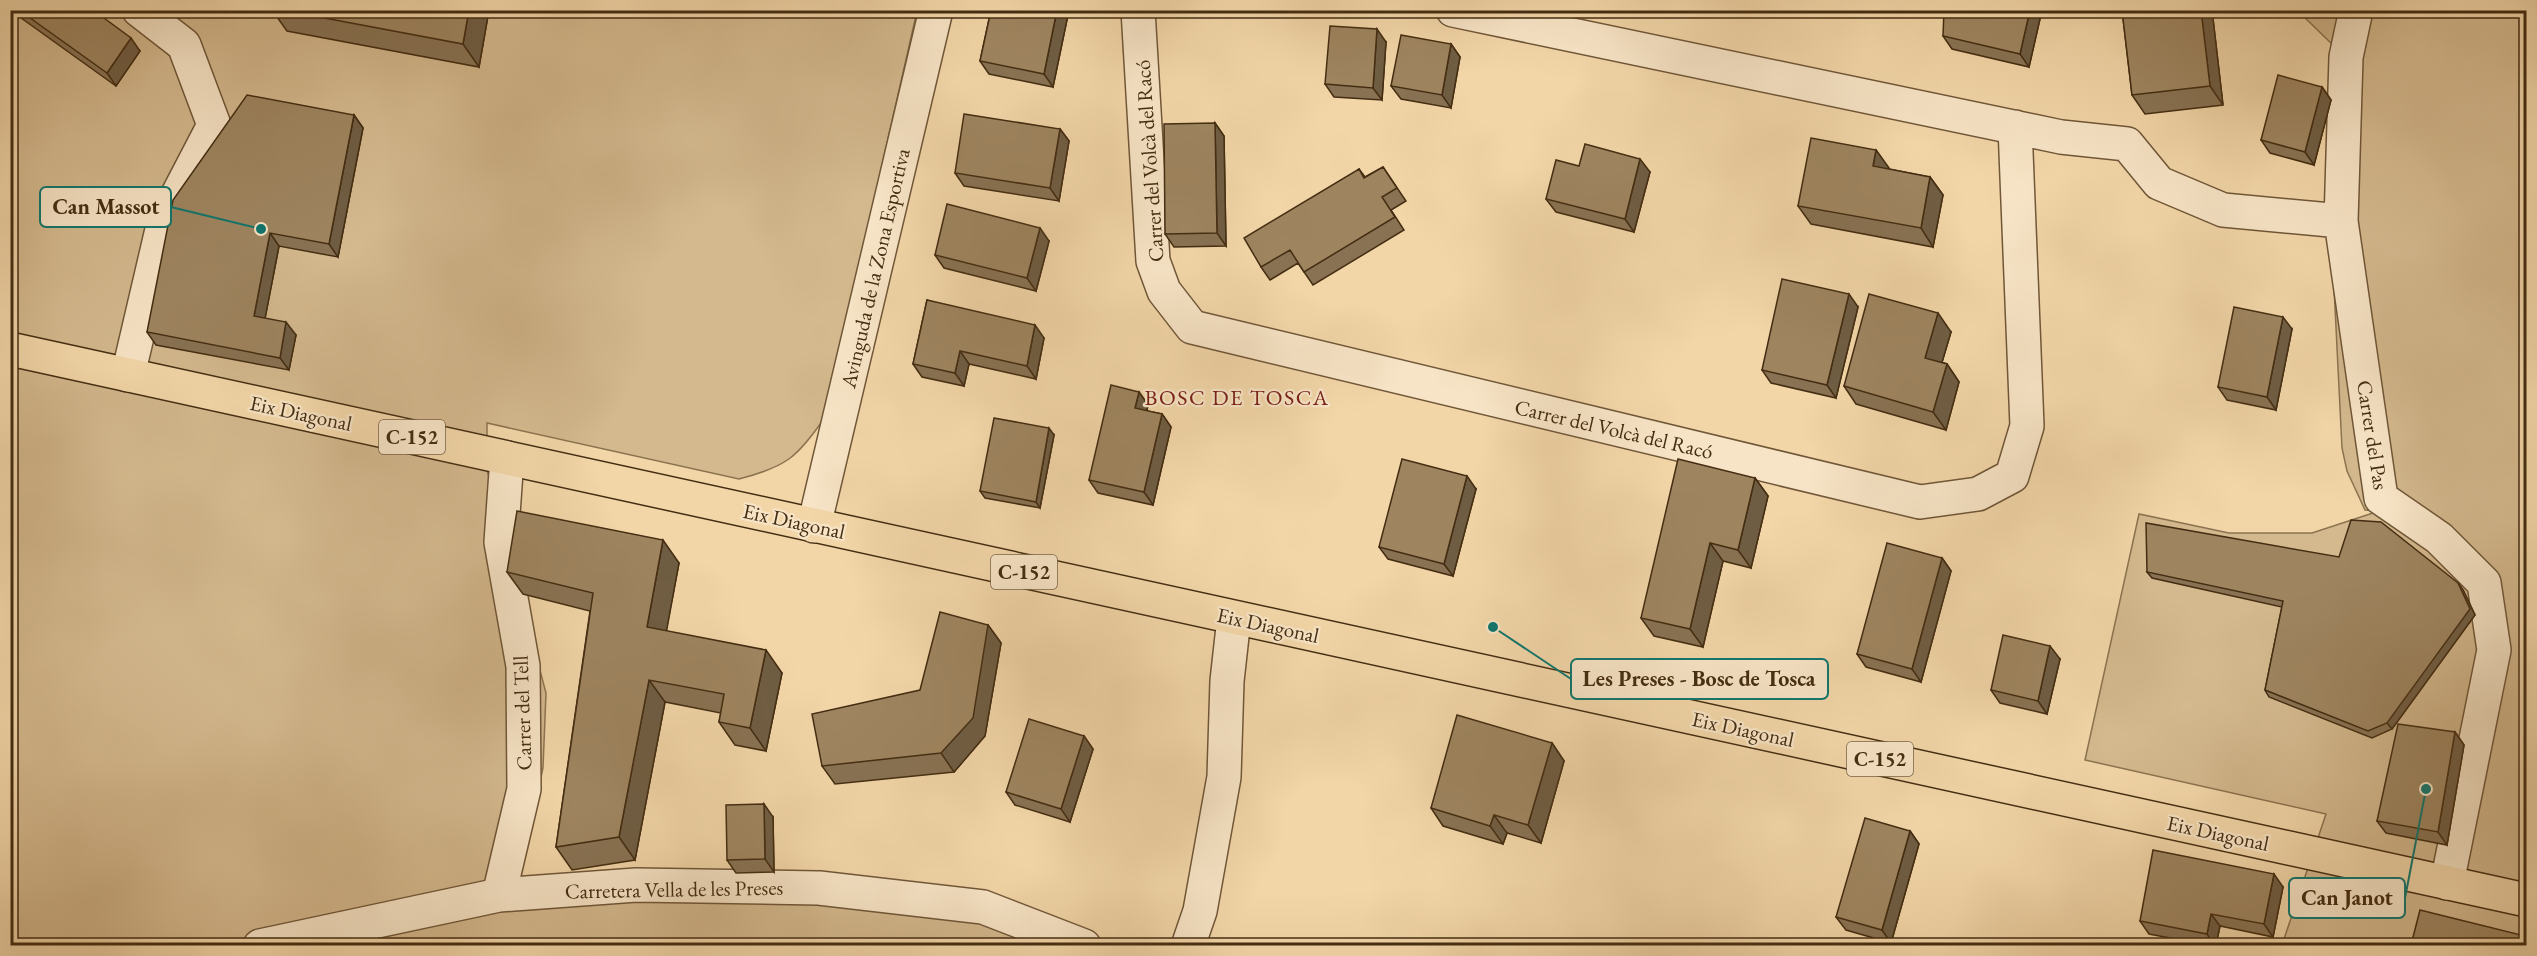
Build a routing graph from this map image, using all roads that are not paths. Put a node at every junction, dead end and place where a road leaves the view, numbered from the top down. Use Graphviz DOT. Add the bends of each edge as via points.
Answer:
graph roads {
  1 [pos="139,10"];
  2 [pos="936,10"];
  3 [pos="1138,10"];
  4 [pos="1453,10"];
  5 [pos="2356,10"];
  6 [pos="2015,127"];
  7 [pos="2341,221"];
  8 [pos="10,349"];
  9 [pos="128,375"];
  10 [pos="507,458"];
  11 [pos="814,526"];
  12 [pos="1234,618"];
  13 [pos="2447,883"];
  14 [pos="499,895"];
  15 [pos="2526,900"];
  16 [pos="260,945"];
  17 [pos="1084,945"];
  18 [pos="1188,945"];
  1 -- 9 [label="street" via="184,45 214,125 164,221"];
  2 -- 11 [label="street, Avinguda de la Zona Esportiva"];
  3 -- 6 [label="street, Carrer del Volcà del Racó" via="1153,261 1164,291 1192,327 1920,502 1978,494 2012,476 2027,426"];
  4 -- 6 [label="street"];
  5 -- 7 [label="street, Carrer del Pas" via="2346,57"];
  6 -- 7 [label="street" via="2127,144 2159,183 2223,210"];
  7 -- 13 [label="street, Carrer del Pas" via="2381,498 2439,538 2484,583 2494,650"];
  8 -- 9 [label="main road, Eix Diagonal / C-152"];
  9 -- 10 [label="main road, Eix Diagonal / C-152"];
  10 -- 11 [label="main road, Eix Diagonal / C-152"];
  10 -- 14 [label="street, Carrer del Tell" via="501,542 523,666 524,789"];
  11 -- 12 [label="main road, Eix Diagonal / C-152"];
  12 -- 13 [label="main road, Eix Diagonal / C-152"];
  12 -- 18 [label="street" via="1227,681 1224,777 1200,911"];
  13 -- 15 [label="main road, Eix Diagonal / C-152"];
  14 -- 16 [label="street, Carretera Vella de les Preses"];
  14 -- 17 [label="street, Carretera Vella de les Preses" via="636,885 819,888 983,907"];
}
